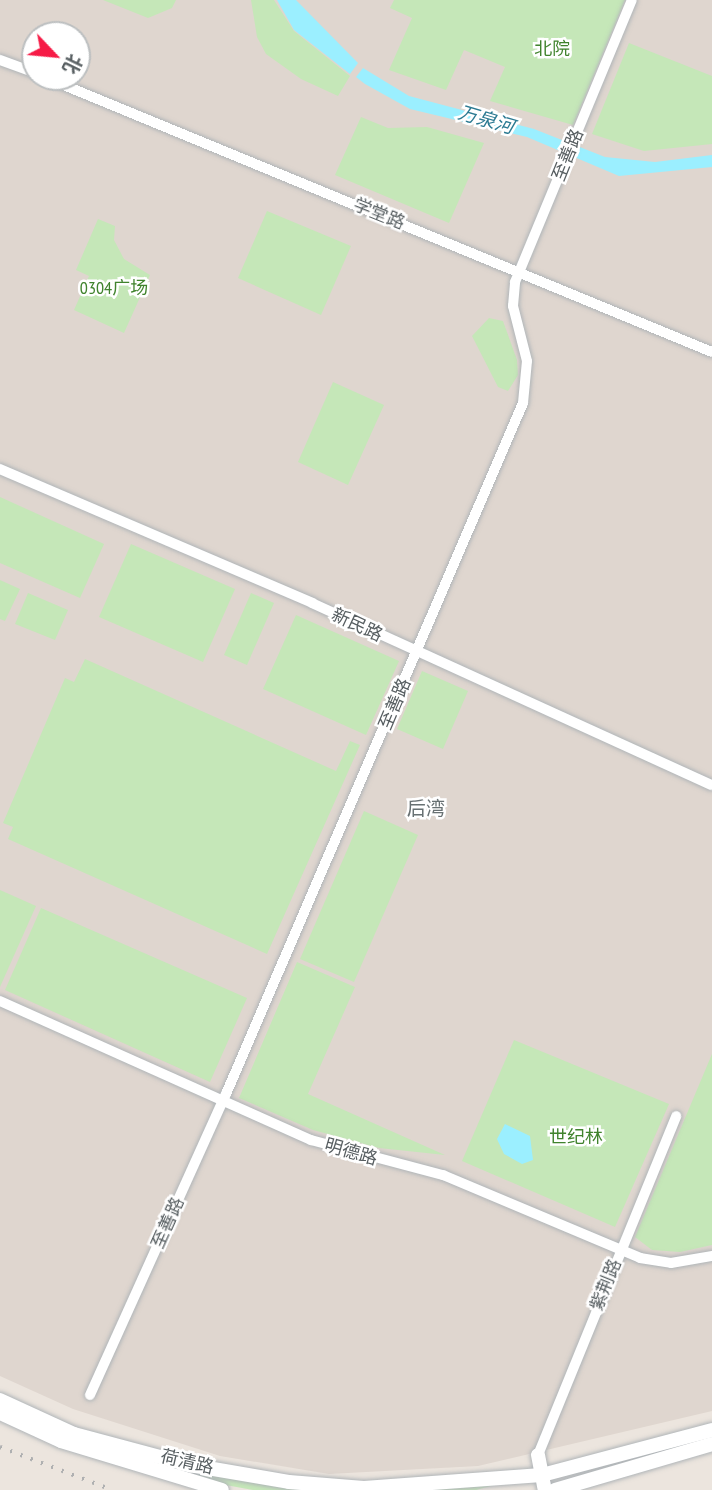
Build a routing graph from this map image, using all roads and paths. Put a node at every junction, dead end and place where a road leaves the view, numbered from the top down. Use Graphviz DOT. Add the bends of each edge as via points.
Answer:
graph roads {
  1 [pos="632,0"];
  2 [pos="0,60"];
  3 [pos="21,68"];
  4 [pos="78,91"];
  5 [pos="519,271"];
  6 [pos="712,352"];
  7 [pos="0,469"];
  8 [pos="418,652"];
  9 [pos="712,785"];
  10 [pos="0,1001"];
  11 [pos="224,1099"];
  12 [pos="676,1116"];
  13 [pos="620,1251"];
  14 [pos="712,1256"];
  15 [pos="90,1395"];
  16 [pos="0,1400"];
  17 [pos="0,1413"];
  18 [pos="712,1430"];
  19 [pos="712,1444"];
  20 [pos="538,1455"];
  21 [pos="543,1483"];
  22 [pos="222,1490"];
  23 [pos="555,1490"];
  1 -- 5 [label="street, 至善路"];
  2 -- 3 [label="street"];
  4 -- 5 [label="street, 学堂路"];
  5 -- 6 [label="street, 学堂路"];
  5 -- 8 [label="street, 至善路" via="513,306 527,361 523,403"];
  7 -- 8 [label="street, 新民路"];
  8 -- 9 [label="street, 新民路"];
  8 -- 11 [label="street, 至善路"];
  10 -- 11 [label="street, 明德路"];
  11 -- 13 [label="street, 明德路" via="311,1140 443,1175"];
  11 -- 15 [label="street, 至善路"];
  12 -- 13 [label="street, 紫荆路"];
  13 -- 14 [label="street, 明德路" via="659,1262"];
  13 -- 20 [label="street, 紫荆路"];
  16 -- 21 [label="main road, 荷清路" via="74,1434 190,1465 289,1482 365,1488"];
  17 -- 22 [label="main road, 荷清路" via="61,1441"];
  18 -- 21 [label="main road, 荷清路"];
  19 -- 23 [label="main road"];
  20 -- 21 [label="main road"];
}
